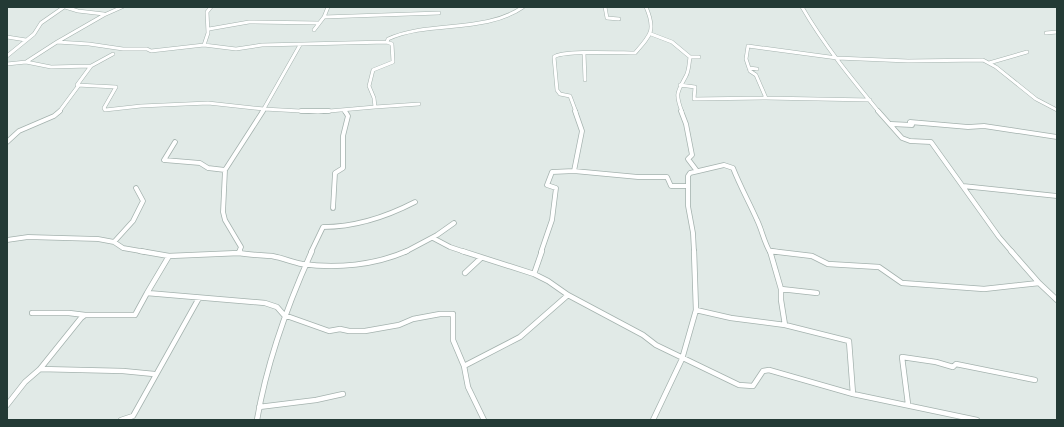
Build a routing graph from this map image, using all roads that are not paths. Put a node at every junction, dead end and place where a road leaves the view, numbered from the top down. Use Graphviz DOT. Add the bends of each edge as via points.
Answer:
graph roads {
  1 [pos="64,7"];
  2 [pos="122,7"];
  3 [pos="211,7"];
  4 [pos="328,7"];
  5 [pos="523,7"];
  6 [pos="605,7"];
  7 [pos="646,7"];
  8 [pos="802,7"];
  9 [pos="439,13"];
  10 [pos="104,15"];
  11 [pos="324,17"];
  12 [pos="619,19"];
  13 [pos="318,23"];
  14 [pos="209,29"];
  15 [pos="314,30"];
  16 [pos="1057,32"];
  17 [pos="1046,33"];
  18 [pos="651,34"];
  19 [pos="7,38"];
  20 [pos="26,40"];
  21 [pos="57,42"];
  22 [pos="387,42"];
  23 [pos="204,45"];
  24 [pos="300,46"];
  25 [pos="1027,52"];
  26 [pos="584,53"];
  27 [pos="113,54"];
  28 [pos="7,56"];
  29 [pos="690,57"];
  30 [pos="834,57"];
  31 [pos="700,58"];
  32 [pos="26,62"];
  33 [pos="988,63"];
  34 [pos="7,64"];
  35 [pos="91,66"];
  36 [pos="749,68"];
  37 [pos="757,69"];
  38 [pos="585,80"];
  39 [pos="79,85"];
  40 [pos="680,85"];
  41 [pos="766,98"];
  42 [pos="870,100"];
  43 [pos="419,104"];
  44 [pos="375,107"];
  45 [pos="264,109"];
  46 [pos="344,110"];
  47 [pos="1057,110"];
  48 [pos="891,124"];
  49 [pos="1057,136"];
  50 [pos="7,142"];
  51 [pos="175,142"];
  52 [pos="225,170"];
  53 [pos="574,171"];
  54 [pos="697,171"];
  55 [pos="687,186"];
  56 [pos="963,186"];
  57 [pos="136,188"];
  58 [pos="1057,196"];
  59 [pos="415,202"];
  60 [pos="333,208"];
  61 [pos="454,224"];
  62 [pos="433,238"];
  63 [pos="7,240"];
  64 [pos="114,242"];
  65 [pos="770,252"];
  66 [pos="239,254"];
  67 [pos="169,256"];
  68 [pos="481,258"];
  69 [pos="305,264"];
  70 [pos="465,273"];
  71 [pos="534,274"];
  72 [pos="1039,283"];
  73 [pos="781,289"];
  74 [pos="817,292"];
  75 [pos="147,293"];
  76 [pos="568,295"];
  77 [pos="199,298"];
  78 [pos="1057,300"];
  79 [pos="696,310"];
  80 [pos="32,313"];
  81 [pos="85,315"];
  82 [pos="284,315"];
  83 [pos="785,325"];
  84 [pos="682,359"];
  85 [pos="464,366"];
  86 [pos="40,369"];
  87 [pos="154,374"];
  88 [pos="1035,380"];
  89 [pos="343,394"];
  90 [pos="853,394"];
  91 [pos="908,404"];
  92 [pos="7,405"];
  93 [pos="259,407"];
  94 [pos="121,420"];
  95 [pos="257,420"];
  96 [pos="484,420"];
  97 [pos="653,420"];
  98 [pos="976,420"];
  1 -- 10 [label="street"];
  1 -- 20 [label="street" via="41,23 34,34"];
  2 -- 10 [label="street"];
  3 -- 14 [label="street" via="207,12"];
  4 -- 11 [label="street"];
  5 -- 22 [label="street" via="488,21 398,35"];
  6 -- 12 [label="street" via="607,18"];
  7 -- 18 [label="street" via="653,21"];
  8 -- 30 [label="street"];
  9 -- 11 [label="street"];
  10 -- 21 [label="street"];
  11 -- 13 [label="street"];
  13 -- 14 [label="street" via="250,21"];
  13 -- 15 [label="street"];
  14 -- 23 [label="street"];
  16 -- 17 [label="street"];
  18 -- 26 [label="street" via="635,53"];
  18 -- 29 [label="street" via="670,39"];
  19 -- 20 [label="street"];
  20 -- 28 [label="street"];
  21 -- 23 [label="street" via="151,51"];
  21 -- 32 [label="street"];
  22 -- 24 [label="street"];
  22 -- 44 [label="street" via="392,44 393,62 373,70 369,86"];
  23 -- 24 [label="street" via="236,49 262,45"];
  24 -- 45 [label="street"];
  25 -- 33 [label="street"];
  26 -- 38 [label="street"];
  26 -- 53 [label="street" via="554,57 557,90 560,94 570,96 582,131"];
  27 -- 35 [label="street"];
  29 -- 31 [label="street"];
  29 -- 40 [label="street" via="686,75"];
  30 -- 33 [label="street" via="904,61 983,60"];
  30 -- 36 [label="street" via="748,46 746,59"];
  30 -- 42 [label="street"];
  32 -- 34 [label="street"];
  32 -- 35 [label="street" via="51,67"];
  33 -- 47 [label="street" via="1036,99"];
  35 -- 39 [label="street" via="77,84"];
  36 -- 37 [label="street"];
  36 -- 41 [label="street" via="756,76"];
  39 -- 45 [label="street" via="116,87 105,110 208,103"];
  39 -- 50 [label="street" via="60,112 19,131"];
  40 -- 41 [label="street" via="695,87 694,99"];
  40 -- 54 [label="street" via="677,99 686,124 692,155 688,159"];
  41 -- 42 [label="street"];
  42 -- 48 [label="street"];
  43 -- 44 [label="street"];
  44 -- 46 [label="street"];
  45 -- 46 [label="street" via="318,112"];
  45 -- 52 [label="street"];
  46 -- 60 [label="street" via="348,116 343,136 343,168 335,172"];
  48 -- 49 [label="street" via="912,125 910,122 984,126"];
  48 -- 56 [label="street" via="902,138 931,142"];
  51 -- 52 [label="street" via="164,160"];
  52 -- 66 [label="street" via="223,212 241,247"];
  53 -- 55 [label="street" via="666,177 671,186"];
  53 -- 71 [label="street" via="552,172 547,185 556,188 552,220"];
  54 -- 55 [label="street" via="688,176"];
  54 -- 65 [label="street" via="724,165 733,168"];
  55 -- 79 [label="street" via="693,233"];
  56 -- 58 [label="street"];
  56 -- 72 [label="street" via="999,237"];
  57 -- 64 [label="street" via="143,201 133,221"];
  59 -- 69 [label="street" via="368,221 338,227 323,226"];
  61 -- 62 [label="street"];
  62 -- 68 [label="street"];
  62 -- 69 [label="street" via="402,254 380,261 348,265"];
  63 -- 64 [label="street" via="28,237 98,239"];
  64 -- 67 [label="street" via="124,248"];
  65 -- 72 [label="street" via="812,256 828,264 878,267 902,283 984,289"];
  65 -- 73 [label="street"];
  66 -- 67 [label="street"];
  66 -- 69 [label="street" via="272,256"];
  67 -- 75 [label="street"];
  68 -- 70 [label="street"];
  68 -- 71 [label="street"];
  69 -- 82 [label="street"];
  71 -- 76 [label="street" via="548,280"];
  72 -- 78 [label="street"];
  73 -- 74 [label="street"];
  73 -- 83 [label="street"];
  75 -- 77 [label="street"];
  75 -- 81 [label="street" via="135,315"];
  76 -- 84 [label="street"];
  76 -- 85 [label="street" via="520,337"];
  77 -- 82 [label="street" via="265,303 277,307"];
  77 -- 87 [label="street"];
  79 -- 83 [label="street" via="731,318"];
  79 -- 84 [label="street"];
  80 -- 81 [label="street" via="77,312"];
  81 -- 86 [label="street"];
  82 -- 85 [label="street" via="329,331 349,331 384,328 413,319 453,314 453,340"];
  82 -- 93 [label="street" via="265,375"];
  83 -- 90 [label="street" via="849,341"];
  84 -- 90 [label="street" via="739,385 753,386 762,371 769,370"];
  84 -- 97 [label="street"];
  85 -- 96 [label="street" via="469,391"];
  86 -- 87 [label="street"];
  86 -- 92 [label="street" via="25,382"];
  87 -- 94 [label="street" via="133,416"];
  88 -- 91 [label="street" via="986,369 956,364 953,367 902,357"];
  89 -- 93 [label="street"];
  90 -- 91 [label="street"];
  91 -- 98 [label="street"];
  93 -- 95 [label="street"];
}
